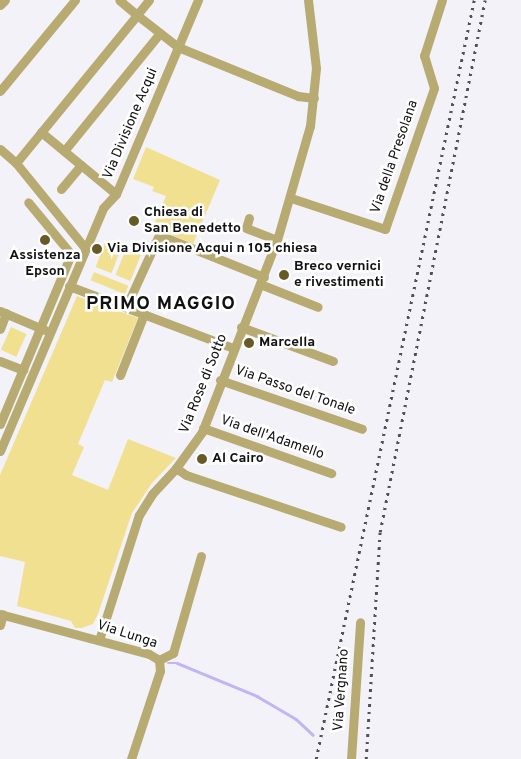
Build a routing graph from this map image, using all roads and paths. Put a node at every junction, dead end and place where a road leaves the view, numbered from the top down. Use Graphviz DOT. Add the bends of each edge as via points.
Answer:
graph roads {
  1 [pos="5,0"];
  2 [pos="75,0"];
  3 [pos="119,0"];
  4 [pos="149,0"];
  5 [pos="198,0"];
  6 [pos="308,0"];
  7 [pos="442,0"];
  8 [pos="0,5"];
  9 [pos="137,15"];
  10 [pos="160,33"];
  11 [pos="178,47"];
  12 [pos="0,92"];
  13 [pos="314,98"];
  14 [pos="41,132"];
  15 [pos="0,150"];
  16 [pos="64,151"];
  17 [pos="16,164"];
  18 [pos="81,165"];
  19 [pos="61,189"];
  20 [pos="116,194"];
  21 [pos="291,198"];
  22 [pos="28,202"];
  23 [pos="54,210"];
  24 [pos="250,218"];
  25 [pos="44,220"];
  26 [pos="277,240"];
  27 [pos="85,248"];
  28 [pos="61,279"];
  29 [pos="262,280"];
  30 [pos="70,284"];
  31 [pos="318,307"];
  32 [pos="126,308"];
  33 [pos="3,312"];
  34 [pos="144,314"];
  35 [pos="241,327"];
  36 [pos="41,328"];
  37 [pos="0,329"];
  38 [pos="50,332"];
  39 [pos="232,348"];
  40 [pos="0,361"];
  41 [pos="333,361"];
  42 [pos="23,370"];
  43 [pos="120,375"];
  44 [pos="220,380"];
  45 [pos="0,424"];
  46 [pos="203,428"];
  47 [pos="362,429"];
  48 [pos="0,451"];
  49 [pos="176,468"];
  50 [pos="331,473"];
  51 [pos="341,527"];
  52 [pos="202,556"];
  53 [pos="1,614"];
  54 [pos="360,622"];
  55 [pos="0,625"];
  56 [pos="99,640"];
  57 [pos="159,660"];
  58 [pos="131,759"];
  59 [pos="351,759"];
  1 -- 8 [label="street"];
  2 -- 12 [label="street"];
  3 -- 9 [label="street"];
  4 -- 9 [label="street"];
  5 -- 11 [label="street, Via Divisione Acqui"];
  6 -- 13 [label="street, Via Rose di Sotto" via="316,68"];
  7 -- 21 [label="street, Via della Presolana" via="424,56 434,88 385,229"];
  9 -- 10 [label="street"];
  9 -- 14 [label="street"];
  10 -- 11 [label="street"];
  10 -- 16 [label="street"];
  11 -- 13 [label="street" via="298,96"];
  11 -- 20 [label="street, Via Divisione Acqui"];
  13 -- 21 [label="street, Via Rose di Sotto"];
  14 -- 16 [label="street"];
  14 -- 17 [label="street"];
  15 -- 17 [label="street"];
  16 -- 18 [label="street"];
  17 -- 23 [label="street"];
  18 -- 19 [label="street"];
  18 -- 20 [label="street"];
  20 -- 27 [label="street, Via Divisione Acqui" via="103,208"];
  21 -- 26 [label="street, Via Rose di Sotto"];
  22 -- 25 [label="street"];
  23 -- 25 [label="street"];
  23 -- 27 [label="street"];
  24 -- 26 [label="street" via="246,228"];
  25 -- 28 [label="street" via="71,254"];
  26 -- 29 [label="street, Via Rose di Sotto"];
  27 -- 30 [label="street, Via Divisione Acqui"];
  28 -- 30 [label="street"];
  28 -- 36 [label="street"];
  29 -- 31 [label="street"];
  29 -- 32 [label="street" via="159,235"];
  29 -- 35 [label="street, Via Rose di Sotto"];
  30 -- 32 [label="street"];
  30 -- 38 [label="street, Via Divisione Acqui"];
  32 -- 34 [label="street"];
  33 -- 36 [label="street"];
  33 -- 37 [label="street"];
  34 -- 39 [label="street"];
  34 -- 43 [label="street"];
  35 -- 39 [label="street, Via Rose di Sotto"];
  35 -- 41 [label="street"];
  36 -- 38 [label="street"];
  36 -- 42 [label="street"];
  38 -- 48 [label="street, Via Divisione Acqui"];
  39 -- 44 [label="street, Via Rose di Sotto"];
  40 -- 42 [label="street"];
  42 -- 45 [label="street"];
  44 -- 46 [label="street, Via Rose di Sotto"];
  44 -- 47 [label="street, Via Passo del Tonale"];
  46 -- 49 [label="street, Via Rose di Sotto"];
  46 -- 50 [label="street, Via dell'Adamello"];
  49 -- 51 [label="street" via="186,475"];
  49 -- 56 [label="street, Via Rose di Sotto" via="152,494 139,515"];
  52 -- 57 [label="street, Via Lunga" via="173,653"];
  53 -- 55 [label="street, Via Lunga"];
  53 -- 56 [label="street, Via Lunga"];
  54 -- 59 [label="street, Via Vergnano"];
  56 -- 57 [label="street, Via Lunga" via="149,654"];
  57 -- 58 [label="street" via="160,670"];
}
